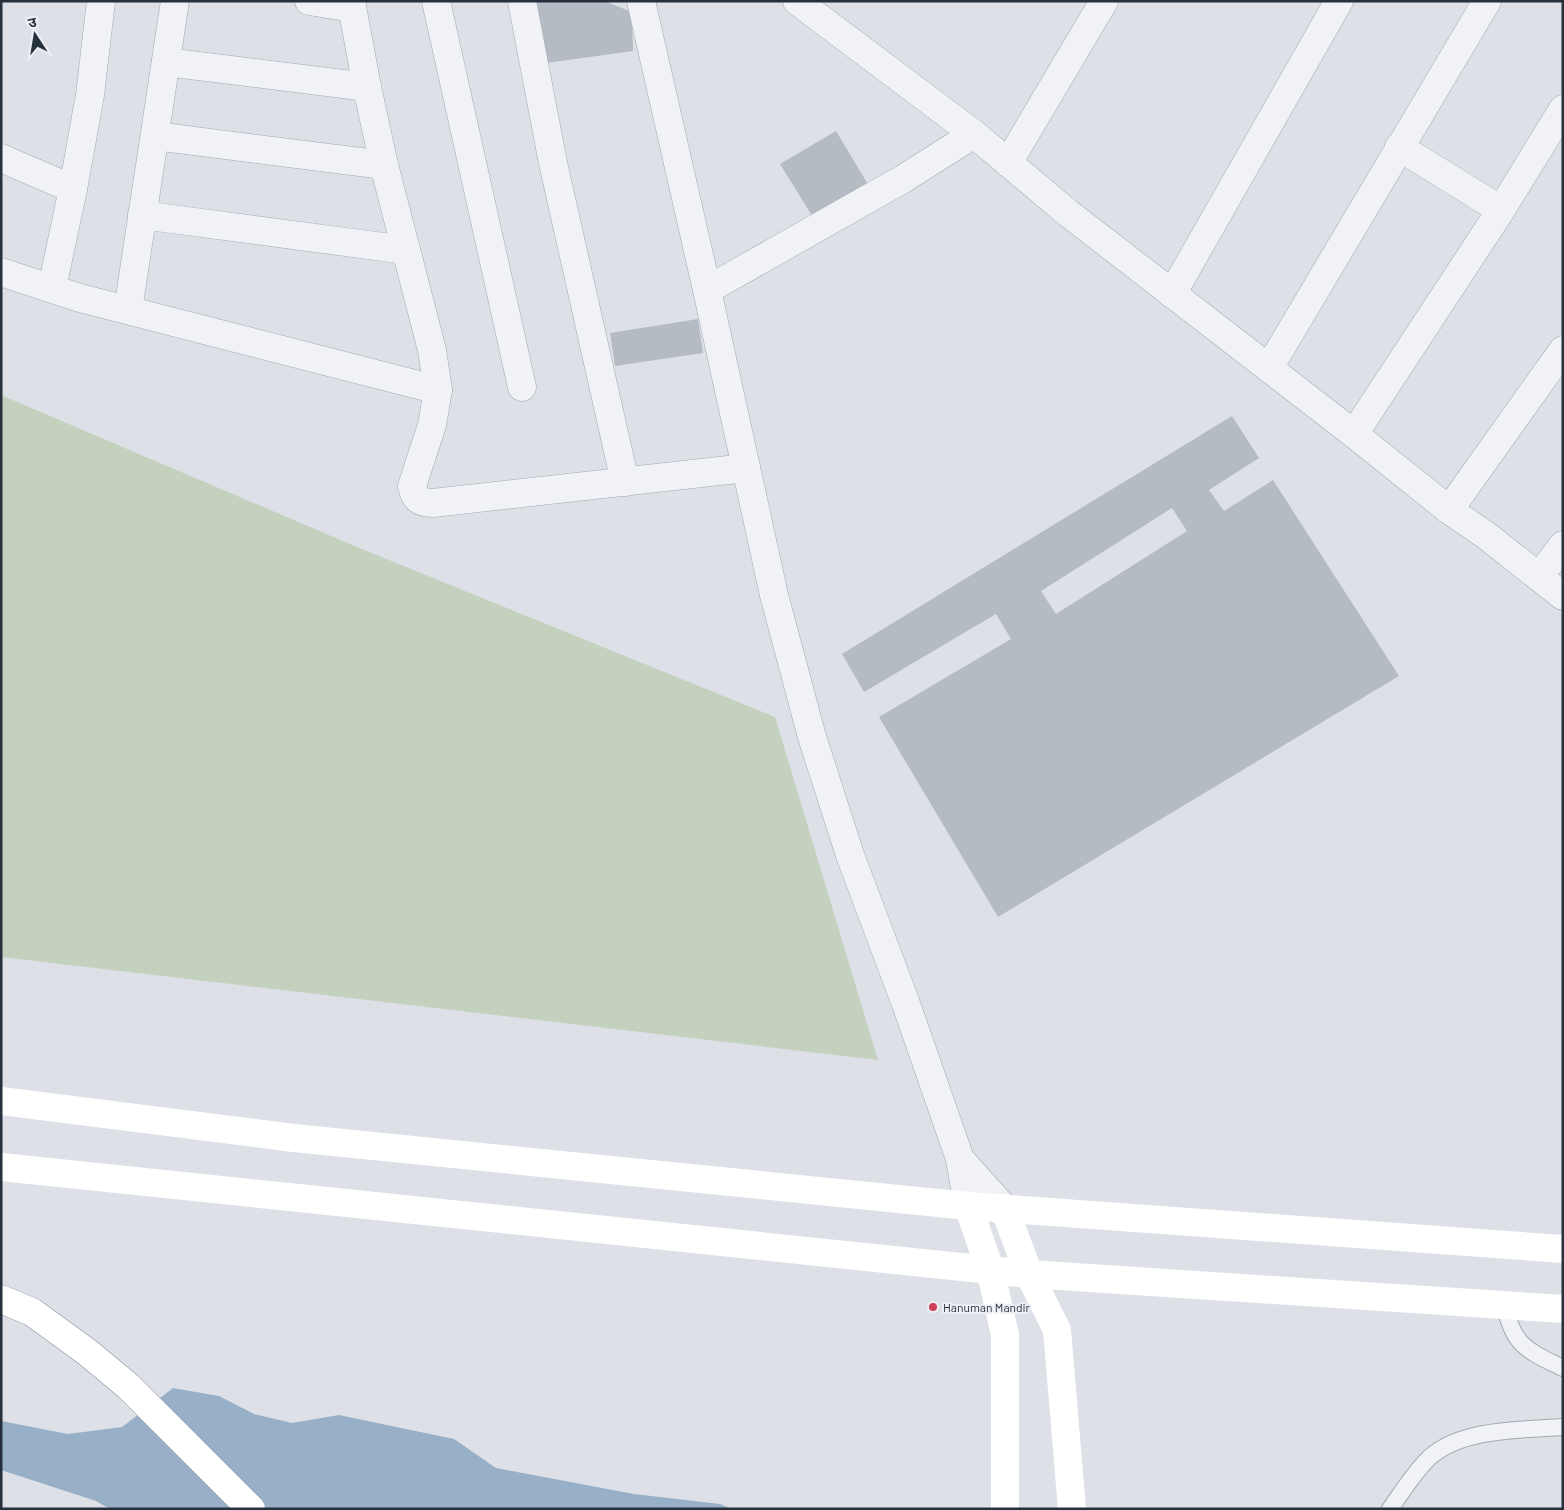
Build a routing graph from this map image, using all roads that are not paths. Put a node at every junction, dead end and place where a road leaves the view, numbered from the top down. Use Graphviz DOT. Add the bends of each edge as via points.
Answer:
graph roads {
  1 [pos="101,1"];
  2 [pos="175,1"];
  3 [pos="309,1"];
  4 [pos="436,1"];
  5 [pos="522,1"];
  6 [pos="641,1"];
  7 [pos="797,1"];
  8 [pos="1104,1"];
  9 [pos="1339,1"];
  10 [pos="1487,1"];
  11 [pos="351,5"];
  12 [pos="166,62"];
  13 [pos="367,87"];
  14 [pos="1563,109"];
  15 [pos="974,134"];
  16 [pos="155,136"];
  17 [pos="1399,147"];
  18 [pos="1,158"];
  19 [pos="1008,163"];
  20 [pos="384,165"];
  21 [pos="73,189"];
  22 [pos="1501,210"];
  23 [pos="142,215"];
  24 [pos="406,250"];
  25 [pos="1,272"];
  26 [pos="52,288"];
  27 [pos="707,290"];
  28 [pos="1172,294"];
  29 [pos="128,310"];
  30 [pos="1563,350"];
  31 [pos="1269,368"];
  32 [pos="522,387"];
  33 [pos="438,390"];
  34 [pos="1354,434"];
  35 [pos="746,468"];
  36 [pos="625,482"];
  37 [pos="1449,510"];
  38 [pos="1563,545"];
  39 [pos="1539,577"];
  40 [pos="1563,596"];
  41 [pos="1,1101"];
  42 [pos="960,1159"];
  43 [pos="1,1167"];
  44 [pos="968,1206"];
  45 [pos="1004,1208"];
  46 [pos="1563,1249"];
  47 [pos="990,1269"];
  48 [pos="1029,1274"];
  49 [pos="1,1299"];
  50 [pos="1505,1306"];
  51 [pos="1563,1309"];
  52 [pos="1563,1368"];
  53 [pos="1563,1427"];
  54 [pos="251,1509"];
  55 [pos="1005,1509"];
  56 [pos="1072,1509"];
  57 [pos="1390,1509"];
  1 -- 21 [label="street" via="90,95"];
  2 -- 12 [label="street"];
  3 -- 11 [label="street"];
  4 -- 32 [label="street"];
  5 -- 36 [label="street" via="553,163"];
  6 -- 27 [label="street"];
  7 -- 15 [label="street"];
  8 -- 19 [label="street"];
  9 -- 28 [label="street"];
  10 -- 17 [label="street"];
  11 -- 13 [label="street"];
  12 -- 13 [label="street"];
  12 -- 16 [label="street"];
  13 -- 20 [label="street"];
  14 -- 22 [label="street"];
  15 -- 19 [label="street"];
  15 -- 27 [label="street" via="903,179"];
  16 -- 20 [label="street"];
  16 -- 23 [label="street"];
  17 -- 22 [label="street"];
  17 -- 31 [label="street"];
  18 -- 21 [label="street"];
  19 -- 28 [label="street"];
  20 -- 24 [label="street"];
  21 -- 26 [label="street"];
  22 -- 34 [label="street"];
  23 -- 24 [label="street"];
  23 -- 29 [label="street"];
  24 -- 33 [label="street" via="432,350"];
  25 -- 26 [label="street"];
  26 -- 29 [label="street"];
  27 -- 35 [label="street"];
  28 -- 31 [label="street"];
  29 -- 33 [label="street"];
  30 -- 37 [label="street"];
  31 -- 34 [label="street"];
  33 -- 36 [label="street" via="432,425 412,486 414,496 422,503"];
  34 -- 37 [label="street"];
  35 -- 36 [label="street"];
  35 -- 42 [label="street" via="774,595 812,737 850,855"];
  37 -- 39 [label="street"];
  38 -- 39 [label="street"];
  39 -- 40 [label="street"];
  41 -- 44 [label="main road" via="294,1138"];
  42 -- 44 [label="street"];
  42 -- 45 [label="street"];
  43 -- 47 [label="main road"];
  44 -- 45 [label="main road"];
  44 -- 47 [label="main road"];
  45 -- 46 [label="main road"];
  45 -- 48 [label="main road"];
  47 -- 48 [label="main road"];
  47 -- 55 [label="main road" via="1005,1335"];
  48 -- 50 [label="main road"];
  48 -- 56 [label="main road" via="1056,1330"];
  49 -- 54 [label="main road" via="32,1312 122,1380"];
  50 -- 51 [label="main road"];
  50 -- 52 [label="lane" via="1517,1340 1536,1355"];
  53 -- 57 [label="lane" via="1493,1432 1459,1440 1431,1457"];
}
